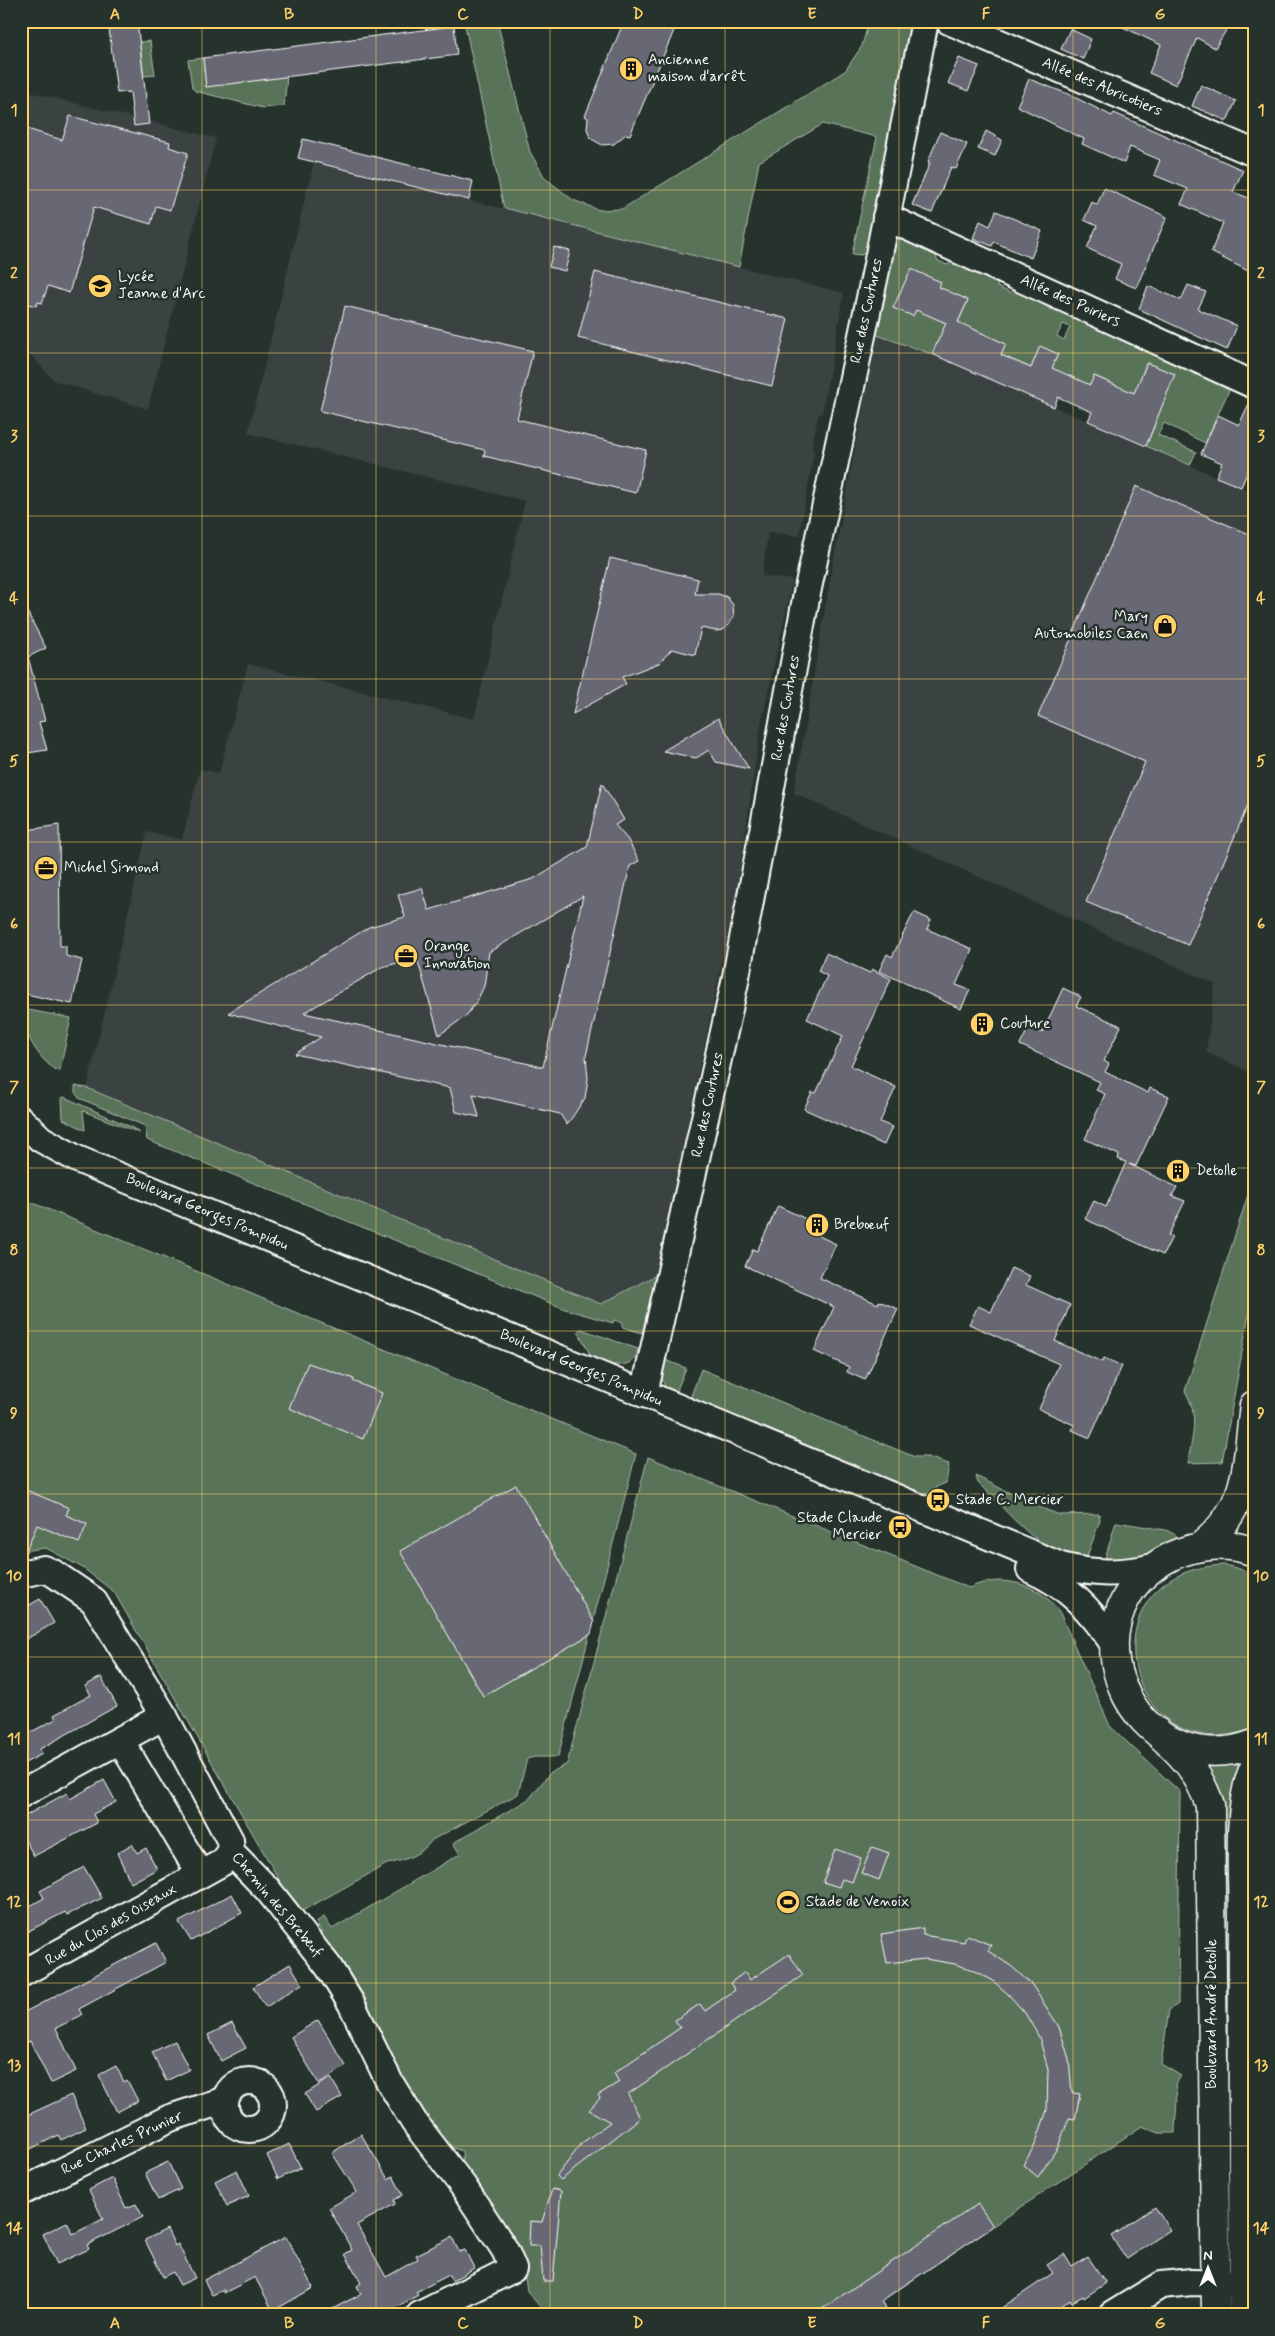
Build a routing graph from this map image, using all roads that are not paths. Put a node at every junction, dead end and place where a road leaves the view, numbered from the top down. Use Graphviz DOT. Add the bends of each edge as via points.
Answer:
graph roads {
  1 [pos="926,21"];
  2 [pos="950,21"];
  3 [pos="1254,153"];
  4 [pos="886,217"];
  5 [pos="1254,385"];
  6 [pos="21,1120"];
  7 [pos="21,1144"];
  8 [pos="644,1394"];
  9 [pos="1254,1405"];
  10 [pos="1200,1547"];
  11 [pos="1254,1552"];
  12 [pos="1154,1567"];
  13 [pos="23,1573"];
  14 [pos="1113,1643"];
  15 [pos="164,1716"];
  16 [pos="1157,1732"];
  17 [pos="120,1740"];
  18 [pos="1254,1744"];
  19 [pos="1254,1768"];
  20 [pos="21,1794"];
  21 [pos="231,1852"];
  22 [pos="200,1874"];
  23 [pos="21,1974"];
  24 [pos="1248,2079"];
  25 [pos="225,2100"];
  26 [pos="21,2192"];
  27 [pos="1244,2282"];
  28 [pos="1215,2283"];
  29 [pos="420,2315"];
  30 [pos="1112,2315"];
  31 [pos="1216,2315"];
  32 [pos="1244,2315"];
  1 -- 4 [label="street, Rue des Coutures"];
  2 -- 3 [label="street, Allée des Abricotiers"];
  4 -- 5 [label="street, Allée des Poiriers"];
  4 -- 8 [label="street, Rue des Coutures" via="807,593 735,982"];
  6 -- 8 [label="street, Boulevard Georges Pompidou" via="41,1139 77,1158"];
  7 -- 14 [label="street, Boulevard Georges Pompidou" via="71,1174 1035,1571 1063,1586 1081,1602"];
  8 -- 12 [label="street, Boulevard Georges Pompidou" via="1061,1566 1119,1574"];
  9 -- 10 [label="main road" via="1237,1505 1216,1534"];
  10 -- 11 [label="main road" via="1235,1547"];
  10 -- 12 [label="main road"];
  12 -- 14 [label="main road" via="1131,1590 1120,1614"];
  13 -- 15 [label="street, Chemin des Brebeuf" via="44,1569 53,1572 93,1600"];
  14 -- 16 [label="main road" via="1123,1692 1141,1719"];
  15 -- 17 [label="street"];
  15 -- 21 [label="street, Chemin des Brebeuf" via="230,1840"];
  16 -- 18 [label="main road" via="1188,1748 1207,1751 1225,1752"];
  16 -- 28 [label="main road, Boulevard André Detolle" via="1185,1757 1202,1782 1210,1805"];
  17 -- 20 [label="street"];
  17 -- 22 [label="street"];
  19 -- 24 [label="main road, Boulevard André Detolle" via="1249,1778 1243,1849"];
  21 -- 22 [label="street, Rue du Clos des Oiseaux" via="223,1862"];
  21 -- 29 [label="street, Chemin des Brebeuf" via="268,1890 328,1966 414,2122 463,2186 505,2250 513,2268"];
  22 -- 23 [label="street, Rue du Clos des Oiseaux"];
  24 -- 27 [label="main road, Boulevard André Detolle"];
  25 -- 26 [label="street, Rue Charles Prunier" via="170,2118"];
  27 -- 28 [label="street"];
  27 -- 32 [label="main road, Boulevard André Detolle"];
  28 -- 30 [label="street" via="1161,2285"];
  28 -- 31 [label="main road, Boulevard André Detolle"];
}
